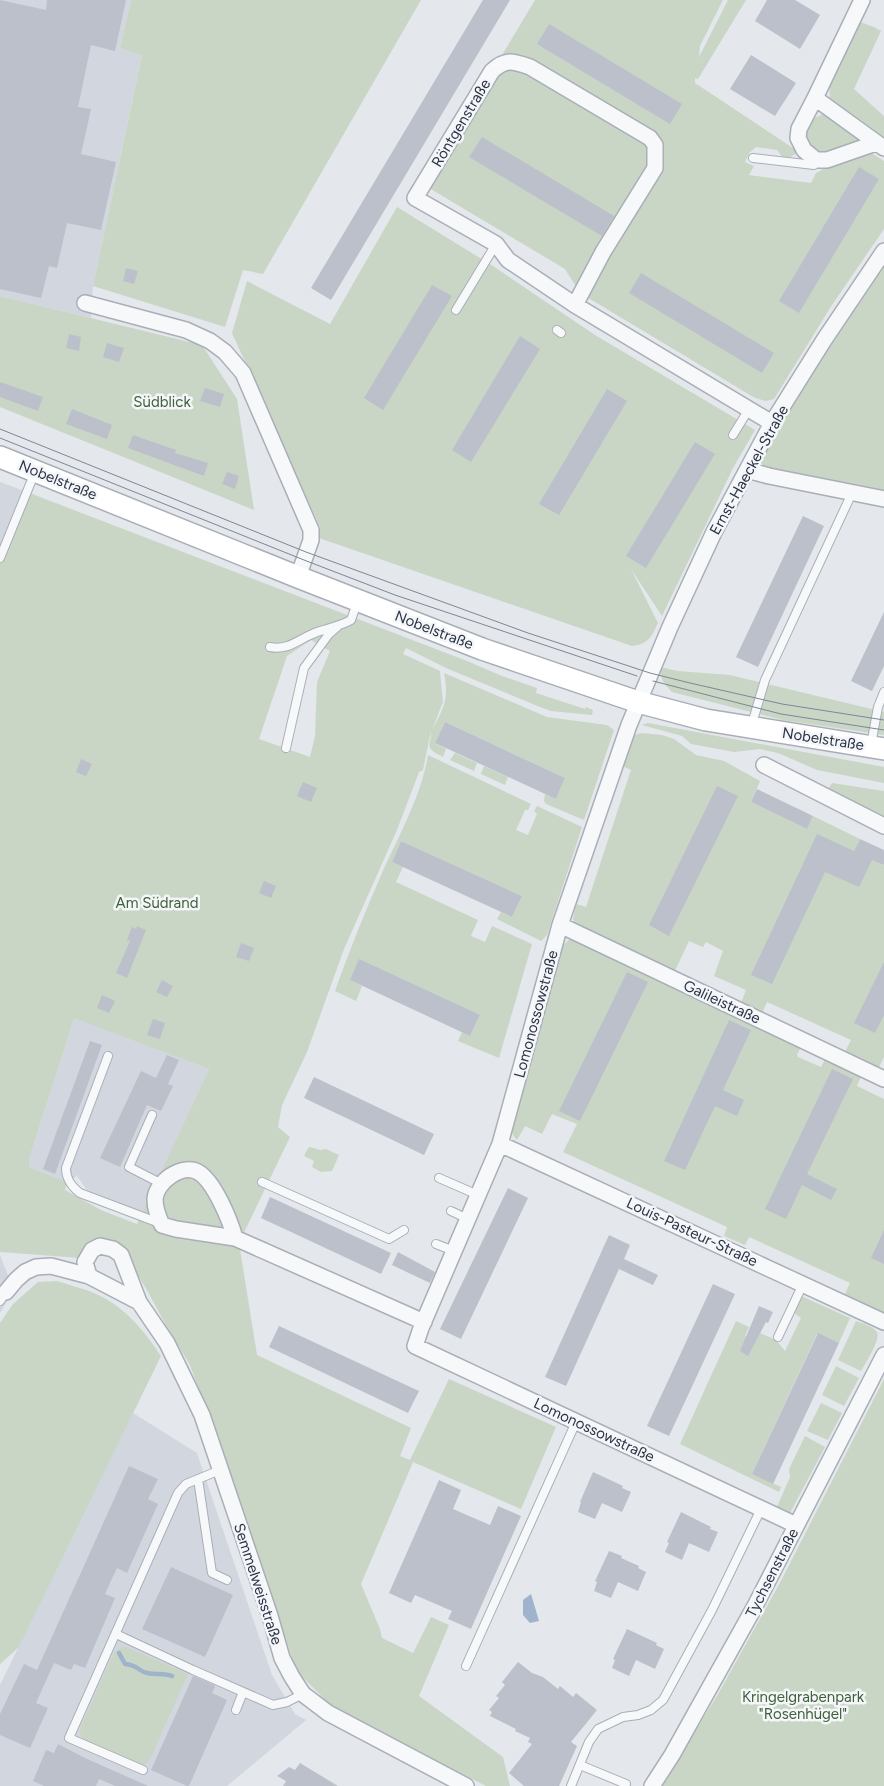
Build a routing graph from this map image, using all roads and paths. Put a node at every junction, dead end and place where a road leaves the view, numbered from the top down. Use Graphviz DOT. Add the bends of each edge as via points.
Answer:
graph roads {
  1 [pos="862,0"];
  2 [pos="815,98"];
  3 [pos="880,145"];
  4 [pos="753,158"];
  5 [pos="816,160"];
  6 [pos="496,244"];
  7 [pos="884,252"];
  8 [pos="85,303"];
  9 [pos="575,305"];
  10 [pos="456,310"];
  11 [pos="749,409"];
  12 [pos="772,424"];
  13 [pos="733,435"];
  14 [pos="0,457"];
  15 [pos="747,470"];
  16 [pos="36,471"];
  17 [pos="852,493"];
  18 [pos="884,499"];
  19 [pos="0,558"];
  20 [pos="298,578"];
  21 [pos="358,600"];
  22 [pos="337,627"];
  23 [pos="270,647"];
  24 [pos="884,692"];
  25 [pos="638,702"];
  26 [pos="750,728"];
  27 [pos="286,748"];
  28 [pos="878,748"];
  29 [pos="764,765"];
  30 [pos="884,826"];
  31 [pos="560,925"];
  32 [pos="108,1056"];
  33 [pos="884,1079"];
  34 [pos="152,1115"];
  35 [pos="500,1144"];
  36 [pos="439,1178"];
  37 [pos="262,1182"];
  38 [pos="162,1184"];
  39 [pos="478,1195"];
  40 [pos="451,1211"];
  41 [pos="468,1219"];
  42 [pos="162,1225"];
  43 [pos="404,1230"];
  44 [pos="235,1238"];
  45 [pos="436,1244"];
  46 [pos="454,1251"];
  47 [pos="88,1276"];
  48 [pos="803,1284"];
  49 [pos="3,1296"];
  50 [pos="139,1302"];
  51 [pos="424,1322"];
  52 [pos="884,1322"];
  53 [pos="778,1337"];
  54 [pos="884,1355"];
  55 [pos="576,1422"];
  56 [pos="220,1470"];
  57 [pos="198,1479"];
  58 [pos="761,1509"];
  59 [pos="792,1523"];
  60 [pos="227,1580"];
  61 [pos="116,1634"];
  62 [pos="466,1666"];
  63 [pos="244,1692"];
  64 [pos="304,1694"];
  65 [pos="236,1710"];
  66 [pos="580,1765"];
  67 [pos="143,1770"];
  68 [pos="626,1784"];
  69 [pos="466,1786"];
  70 [pos="571,1786"];
  71 [pos="652,1786"];
  1 -- 2 [label="street"];
  2 -- 3 [label="street"];
  2 -- 5 [label="street" via="799,129 798,138 804,150"];
  3 -- 5 [label="street" via="827,160"];
  4 -- 5 [label="lane" via="814,165"];
  6 -- 9 [label="street, Röntgenstraße" via="508,260"];
  6 -- 9 [label="street, Röntgenstraße" via="415,198 492,71 508,61 530,66 650,138 655,145 655,168 603,252"];
  6 -- 10 [label="lane"];
  7 -- 12 [label="street, Ernst-Haeckel-Straße"];
  8 -- 20 [label="street" via="186,330 210,340 243,373 311,530 311,540"];
  9 -- 11 [label="street, Röntgenstraße"];
  11 -- 12 [label="street, Röntgenstraße"];
  11 -- 13 [label="lane"];
  12 -- 15 [label="street, Ernst-Haeckel-Straße"];
  14 -- 16 [label="main road, Nobelstraße"];
  15 -- 17 [label="street"];
  15 -- 25 [label="street, Ernst-Haeckel-Straße" via="677,610"];
  16 -- 19 [label="lane"];
  16 -- 20 [label="main road, Nobelstraße"];
  17 -- 18 [label="street"];
  17 -- 26 [label="lane" via="765,680"];
  20 -- 21 [label="main road, Nobelstraße"];
  21 -- 22 [label="lane" via="351,620"];
  21 -- 25 [label="main road, Nobelstraße" via="482,649"];
  22 -- 23 [label="lane" via="317,632 286,648"];
  22 -- 27 [label="lane" via="304,668"];
  24 -- 28 [label="lane" via="878,707"];
  25 -- 26 [label="main road, Nobelstraße"];
  25 -- 31 [label="street, Lomonossowstraße"];
  26 -- 28 [label="main road, Nobelstraße"];
  29 -- 30 [label="street"];
  31 -- 33 [label="street, Galileistraße"];
  31 -- 35 [label="street, Lomonossowstraße"];
  32 -- 42 [label="lane" via="66,1168 66,1176 80,1193"];
  34 -- 38 [label="lane" via="128,1168"];
  35 -- 39 [label="street, Lomonossowstraße"];
  35 -- 48 [label="street, Louis-Pasteur-Straße"];
  36 -- 39 [label="lane"];
  37 -- 43 [label="lane" via="389,1239"];
  38 -- 42 [label="street" via="155,1197 156,1212"];
  38 -- 44 [label="street" via="180,1170 197,1171 211,1184"];
  39 -- 41 [label="street, Lomonossowstraße"];
  40 -- 41 [label="lane"];
  41 -- 46 [label="street, Lomonossowstraße"];
  42 -- 44 [label="street"];
  44 -- 51 [label="street"];
  45 -- 46 [label="lane"];
  46 -- 51 [label="street, Lomonossowstraße"];
  47 -- 49 [label="street, Semmelweisstraße" via="51,1266 36,1267 25,1272"];
  47 -- 50 [label="street, Semmelweisstraße"];
  47 -- 50 [label="street, Semmelweisstraße" via="85,1262 92,1250 100,1246 113,1248 121,1255"];
  48 -- 52 [label="street, Louis-Pasteur-Straße"];
  48 -- 53 [label="lane"];
  50 -- 56 [label="street, Semmelweisstraße" via="167,1343 202,1415"];
  51 -- 55 [label="street, Lomonossowstraße" via="415,1346"];
  54 -- 59 [label="street, Tychsenstraße"];
  55 -- 58 [label="street, Lomonossowstraße"];
  55 -- 62 [label="lane"];
  56 -- 57 [label="lane"];
  56 -- 64 [label="street, Semmelweisstraße" via="282,1658"];
  57 -- 60 [label="lane" via="212,1573"];
  57 -- 61 [label="lane" via="186,1484 178,1493"];
  58 -- 59 [label="street, Lomonossowstraße"];
  58 -- 66 [label="lane" via="712,1610 663,1700 651,1710 623,1717 598,1729"];
  59 -- 71 [label="street, Tychsenstraße" via="731,1650"];
  61 -- 63 [label="lane"];
  61 -- 67 [label="lane" via="69,1738"];
  63 -- 64 [label="lane" via="273,1705"];
  63 -- 65 [label="lane"];
  64 -- 69 [label="street, Semmelweisstraße" via="342,1722"];
  66 -- 68 [label="lane"];
  66 -- 70 [label="lane"];
}
